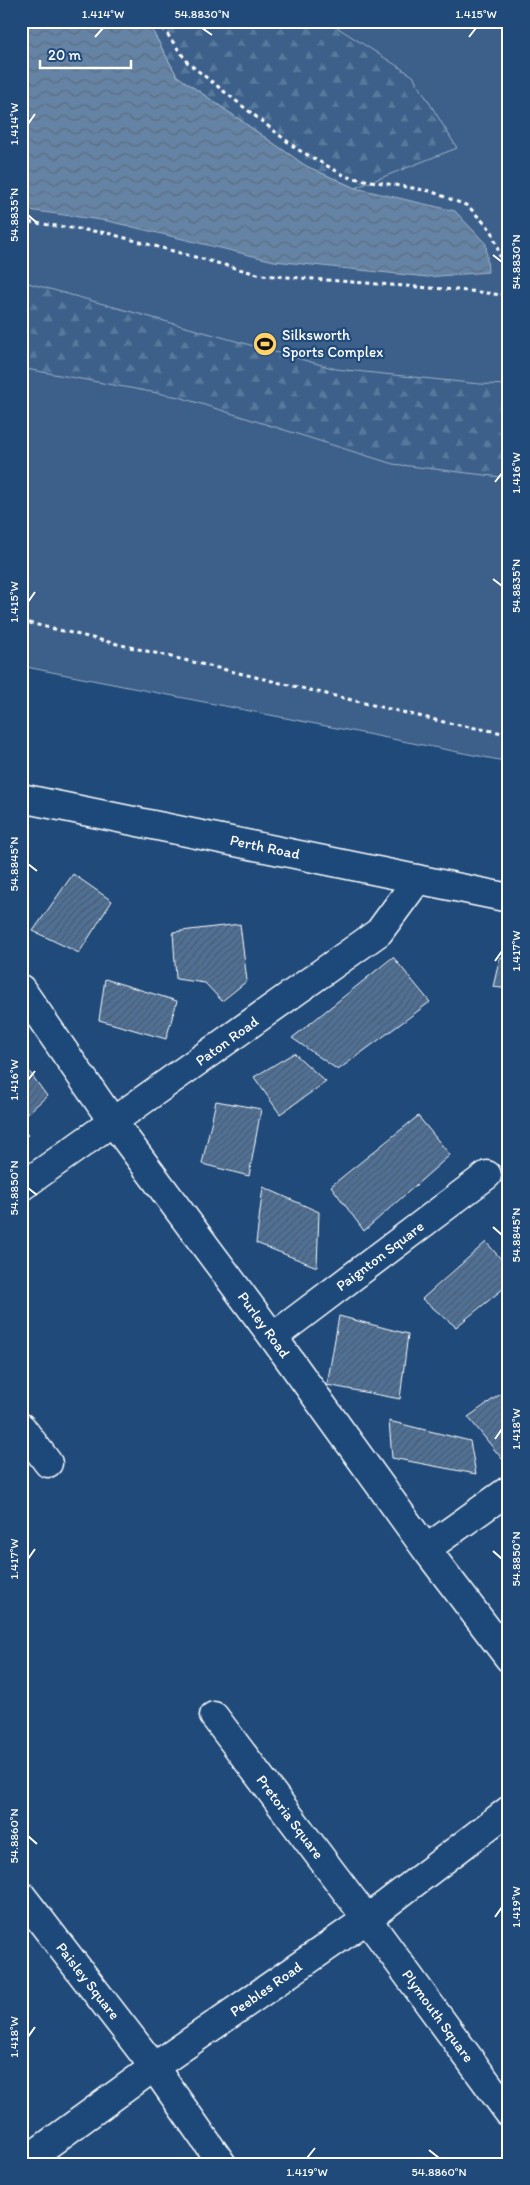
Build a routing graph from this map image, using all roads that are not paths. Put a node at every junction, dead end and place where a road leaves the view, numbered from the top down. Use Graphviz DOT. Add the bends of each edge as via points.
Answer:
graph roads {
  1 [pos="21,798"];
  2 [pos="418,879"];
  3 [pos="509,898"];
  4 [pos="21,989"];
  5 [pos="113,1122"];
  6 [pos="487,1175"];
  7 [pos="21,1187"];
  8 [pos="273,1337"];
  9 [pos="21,1427"];
  10 [pos="48,1463"];
  11 [pos="509,1490"];
  12 [pos="426,1549"];
  13 [pos="509,1658"];
  14 [pos="214,1716"];
  15 [pos="509,1810"];
  16 [pos="21,1895"];
  17 [pos="367,1919"];
  18 [pos="154,2067"];
  19 [pos="509,2113"];
  20 [pos="21,2164"];
  21 [pos="222,2164"];
  1 -- 2 [label="street, Perth Road"];
  2 -- 3 [label="street, Perth Road"];
  2 -- 5 [label="street, Paton Road" via="379,932"];
  4 -- 5 [label="street, Purley Road"];
  5 -- 7 [label="street, Paton Road"];
  5 -- 8 [label="street, Purley Road"];
  6 -- 8 [label="street, Paignton Square"];
  8 -- 12 [label="street, Purley Road"];
  9 -- 10 [label="street"];
  11 -- 12 [label="street"];
  12 -- 13 [label="street, Purley Road"];
  14 -- 17 [label="street, Pretoria Square"];
  15 -- 17 [label="street, Peebles Road"];
  16 -- 18 [label="street, Paisley Square"];
  17 -- 18 [label="street, Peebles Road"];
  17 -- 19 [label="street, Plymouth Square"];
  18 -- 20 [label="street, Peebles Road"];
  18 -- 21 [label="street, Paisley Square"];
}
